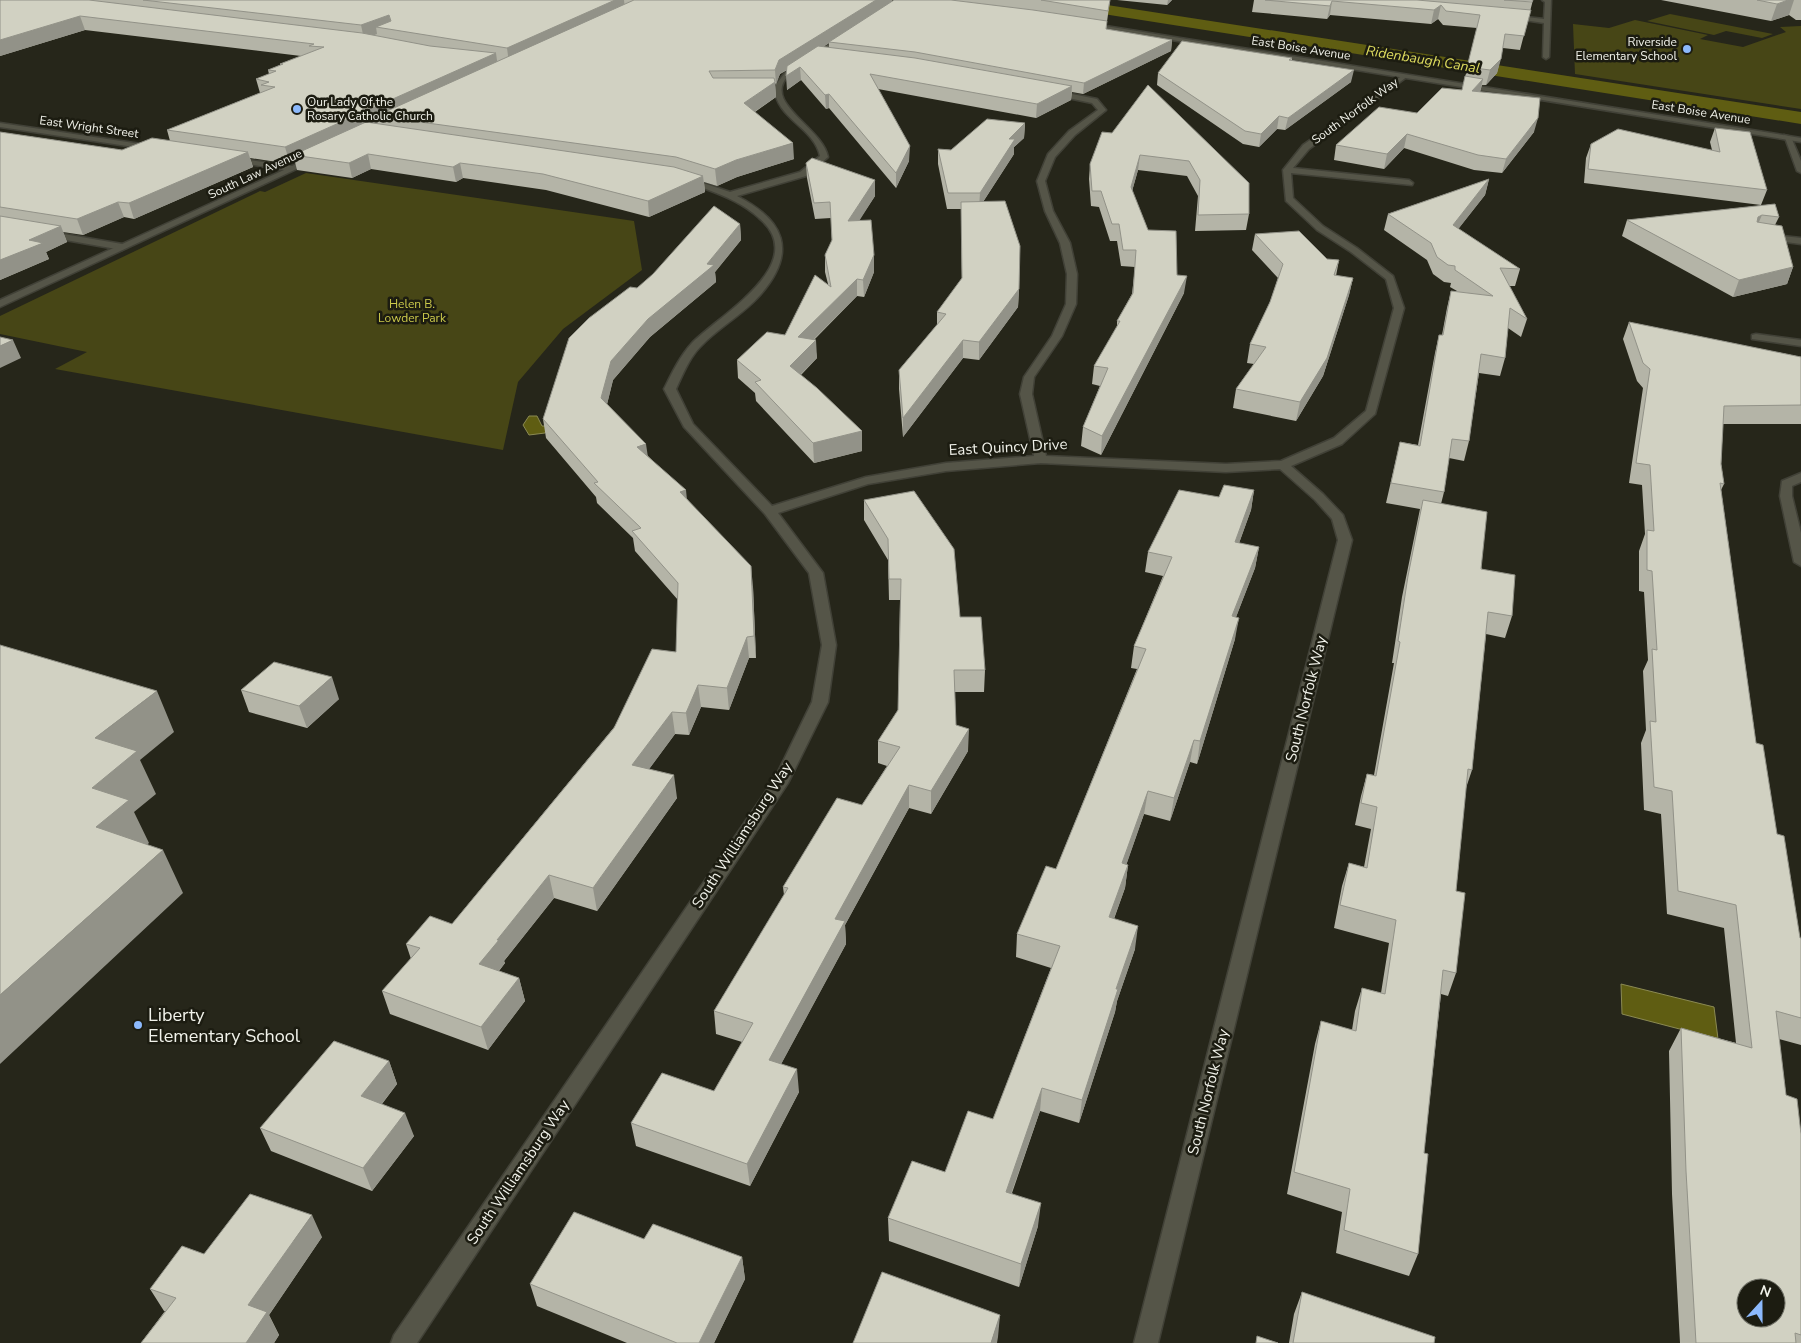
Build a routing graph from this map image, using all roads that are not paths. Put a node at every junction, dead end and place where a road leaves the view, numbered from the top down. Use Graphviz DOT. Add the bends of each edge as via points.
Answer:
graph roads {
  1 [pos="1547,0"];
  2 [pos="1498,16"];
  3 [pos="1547,21"];
  4 [pos="1082,24"];
  5 [pos="855,30"];
  6 [pos="816,55"];
  7 [pos="830,56"];
  8 [pos="1546,57"];
  9 [pos="1405,76"];
  10 [pos="768,89"];
  11 [pos="778,89"];
  12 [pos="1044,90"];
  13 [pos="0,125"];
  14 [pos="1787,138"];
  15 [pos="1801,140"];
  16 [pos="166,150"];
  17 [pos="326,153"];
  18 [pos="222,158"];
  19 [pos="293,169"];
  20 [pos="1287,170"];
  21 [pos="1801,171"];
  22 [pos="668,176"];
  23 [pos="1409,184"];
  24 [pos="730,195"];
  25 [pos="36,232"];
  26 [pos="1756,236"];
  27 [pos="1801,241"];
  28 [pos="122,247"];
  29 [pos="0,304"];
  30 [pos="1756,337"];
  31 [pos="1801,343"];
  32 [pos="1041,459"];
  33 [pos="1283,465"];
  34 [pos="1798,478"];
  35 [pos="770,511"];
  36 [pos="1801,562"];
  37 [pos="403,1343"];
  38 [pos="1146,1343"];
  1 -- 3 [label="street"];
  2 -- 3 [label="street"];
  3 -- 8 [label="street"];
  4 -- 9 [label="street, East Boise Avenue"];
  5 -- 6 [label="street"];
  6 -- 7 [label="street"];
  6 -- 11 [label="street" via="783,77"];
  9 -- 14 [label="street, East Boise Avenue"];
  9 -- 20 [label="street, South Norfolk Way" via="1306,147"];
  10 -- 11 [label="street"];
  11 -- 24 [label="street" via="779,101 819,140 825,149 824,157 803,174"];
  12 -- 32 [label="street" via="1094,101 1102,110 1072,133 1050,156 1041,181 1049,211 1065,243 1072,274 1070,304 1057,336 1029,376 1026,394"];
  13 -- 16 [label="street, East Wright Street"];
  14 -- 15 [label="street, East Boise Avenue"];
  14 -- 21 [label="street"];
  17 -- 19 [label="street, South Law Avenue"];
  18 -- 19 [label="street"];
  19 -- 28 [label="street, South Law Avenue"];
  20 -- 23 [label="street"];
  20 -- 33 [label="street" via="1289,199 1320,228 1390,278 1399,308 1371,412 1338,441"];
  22 -- 24 [label="street, South Williamsburg Way" via="706,185"];
  24 -- 35 [label="street, South Williamsburg Way" via="762,213 778,235 779,260 759,291 690,352 670,389 688,425"];
  25 -- 28 [label="street"];
  26 -- 27 [label="street"];
  28 -- 29 [label="street, South Law Avenue"];
  30 -- 31 [label="street"];
  32 -- 33 [label="street, East Quincy Drive" via="1226,468"];
  32 -- 35 [label="street, East Quincy Drive" via="946,466 866,481"];
  33 -- 38 [label="street, South Norfolk Way" via="1338,518 1345,540"];
  34 -- 36 [label="street" via="1786,484 1786,496"];
  35 -- 37 [label="street, South Williamsburg Way" via="816,573 829,645 820,702 782,779"];
}
